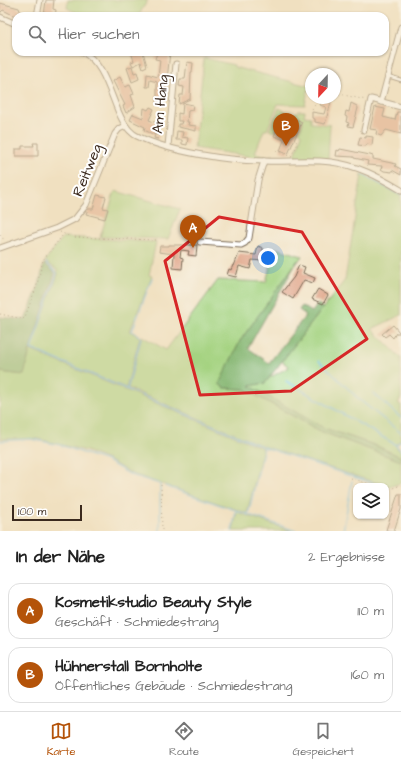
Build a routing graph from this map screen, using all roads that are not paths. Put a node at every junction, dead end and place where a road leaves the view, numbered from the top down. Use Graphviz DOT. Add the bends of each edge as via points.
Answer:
graph roads {
  1 [pos="40,0"];
  2 [pos="38,12"];
  3 [pos="0,17"];
  4 [pos="12,22"];
  5 [pos="401,28"];
  6 [pos="398,48"];
  7 [pos="89,56"];
  8 [pos="176,64"];
  9 [pos="388,76"];
  10 [pos="401,80"];
  11 [pos="381,102"];
  12 [pos="401,107"];
  13 [pos="126,126"];
  14 [pos="364,130"];
  15 [pos="168,146"];
  16 [pos="264,162"];
  17 [pos="401,190"];
  18 [pos="200,242"];
  19 [pos="0,248"];
  1 -- 2 [label="street"];
  3 -- 4 [label="street"];
  5 -- 6 [label="street"];
  6 -- 9 [label="street"];
  7 -- 13 [label="street" via="109,86"];
  8 -- 15 [label="street, Am Hang"];
  9 -- 10 [label="lane"];
  9 -- 11 [label="street"];
  11 -- 12 [label="street"];
  11 -- 14 [label="street" via="371,99"];
  13 -- 15 [label="street" via="137,136"];
  13 -- 19 [label="street, Reitweg" via="115,134 86,205 75,219"];
  15 -- 16 [label="street"];
  16 -- 17 [label="street" via="290,159 332,162 360,169"];
  16 -- 18 [label="street" via="258,180 249,238 241,245"];
}
